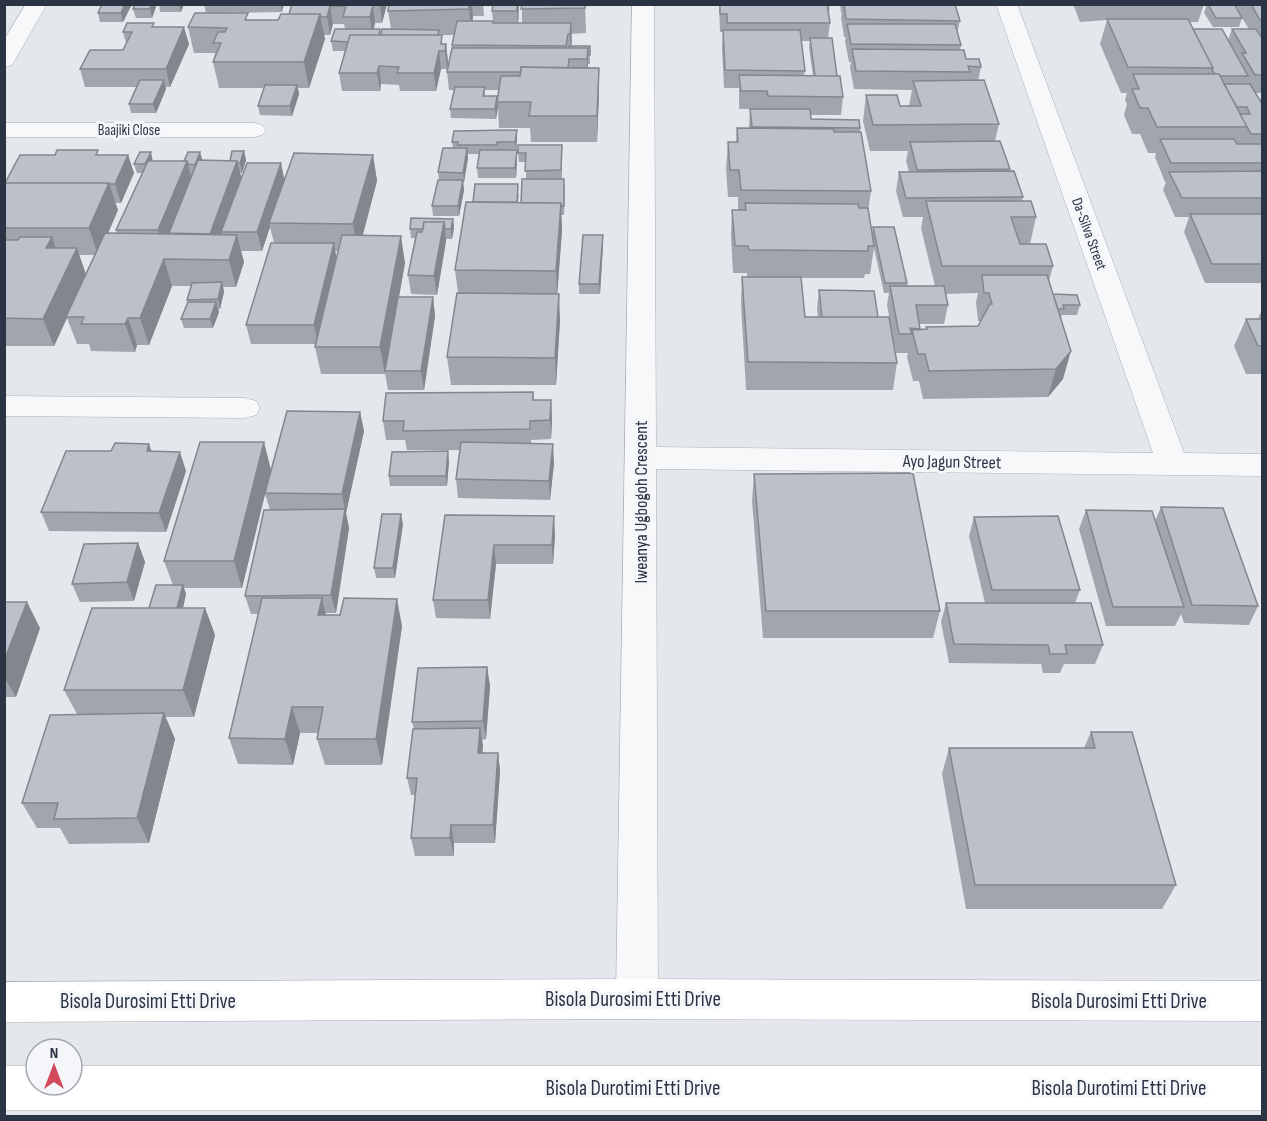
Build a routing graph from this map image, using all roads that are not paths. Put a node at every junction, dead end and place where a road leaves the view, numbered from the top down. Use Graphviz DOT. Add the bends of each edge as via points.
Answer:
graph roads {
  1 [pos="37,4"];
  2 [pos="643,4"];
  3 [pos="1006,4"];
  4 [pos="4,60"];
  5 [pos="4,130"];
  6 [pos="254,130"];
  7 [pos="4,406"];
  8 [pos="245,408"];
  9 [pos="641,458"];
  10 [pos="1172,464"];
  11 [pos="1263,465"];
  12 [pos="637,999"];
  13 [pos="1263,1001"];
  14 [pos="4,1002"];
  15 [pos="4,1088"];
  16 [pos="1263,1088"];
  1 -- 4 [label="street"];
  2 -- 9 [label="street, Iweanya Ugbogoh Crescent"];
  3 -- 10 [label="street, Da-Silva Street"];
  5 -- 6 [label="street, Baajiki Close"];
  7 -- 8 [label="street"];
  9 -- 10 [label="street, Ayo Jagun Street"];
  9 -- 12 [label="street, Iweanya Ugbogoh Crescent"];
  10 -- 11 [label="street, Ayo Jagun Street"];
  12 -- 13 [label="main road, Bisola Durosimi Etti Drive"];
  12 -- 14 [label="main road, Bisola Durosimi Etti Drive"];
  15 -- 16 [label="main road, Bisola Durotimi Etti Drive"];
}
